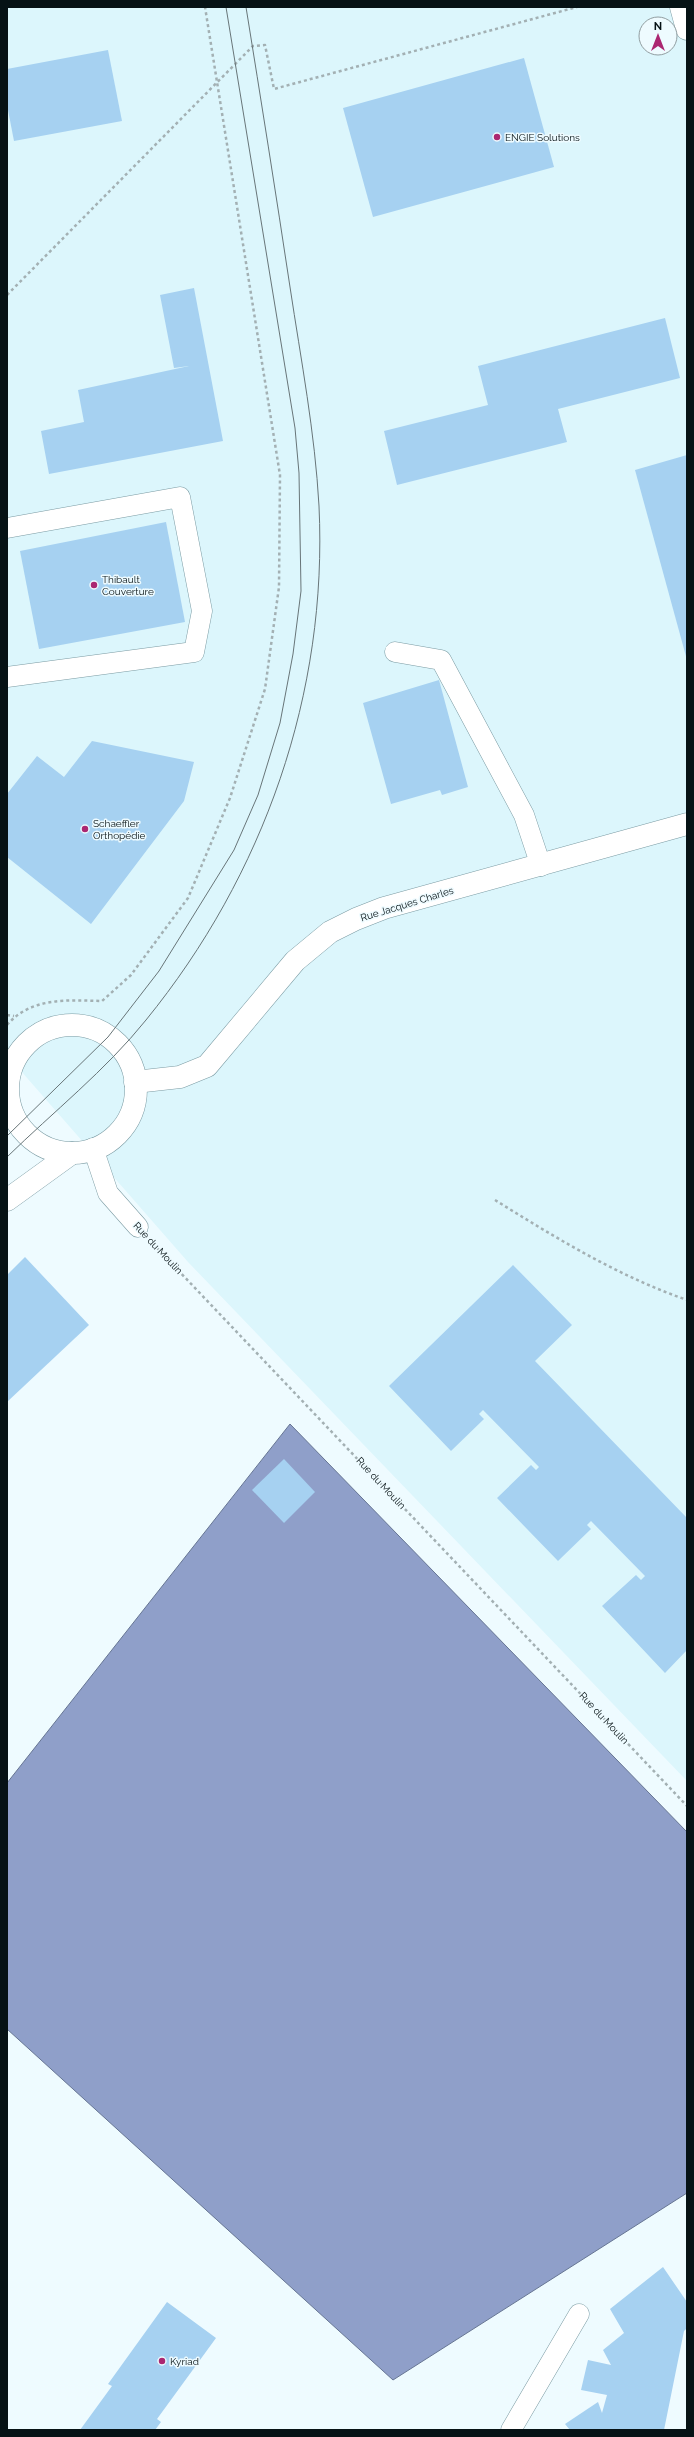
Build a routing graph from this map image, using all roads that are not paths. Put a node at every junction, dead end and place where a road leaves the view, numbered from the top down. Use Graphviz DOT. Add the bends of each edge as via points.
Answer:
graph roads {
  1 [pos="681,7"];
  2 [pos="687,29"];
  3 [pos="7,528"];
  4 [pos="395,652"];
  5 [pos="7,676"];
  6 [pos="687,824"];
  7 [pos="541,866"];
  8 [pos="12,1052"];
  9 [pos="135,1082"];
  10 [pos="8,1104"];
  11 [pos="93,1148"];
  12 [pos="72,1153"];
  13 [pos="7,1200"];
  14 [pos="138,1227"];
  15 [pos="579,2314"];
  16 [pos="511,2430"];
  1 -- 2 [label="street"];
  3 -- 5 [label="lane" via="180,497 202,611 194,652"];
  4 -- 7 [label="lane" via="441,660 524,814"];
  6 -- 7 [label="street, Rue Jacques Charles"];
  7 -- 9 [label="street, Rue Jacques Charles" via="384,908 330,932 295,961 207,1066 180,1077"];
  8 -- 9 [label="street" via="49,1029 69,1025 90,1028 108,1036 121,1048 130,1064"];
  8 -- 10 [label="street"];
  9 -- 11 [label="street" via="135,1099 130,1115 121,1130 108,1141"];
  10 -- 12 [label="street" via="16,1120 29,1136 56,1151"];
  11 -- 12 [label="street"];
  11 -- 14 [label="lane, Rue du Moulin" via="108,1193"];
  12 -- 13 [label="street"];
  15 -- 16 [label="lane"];
}
